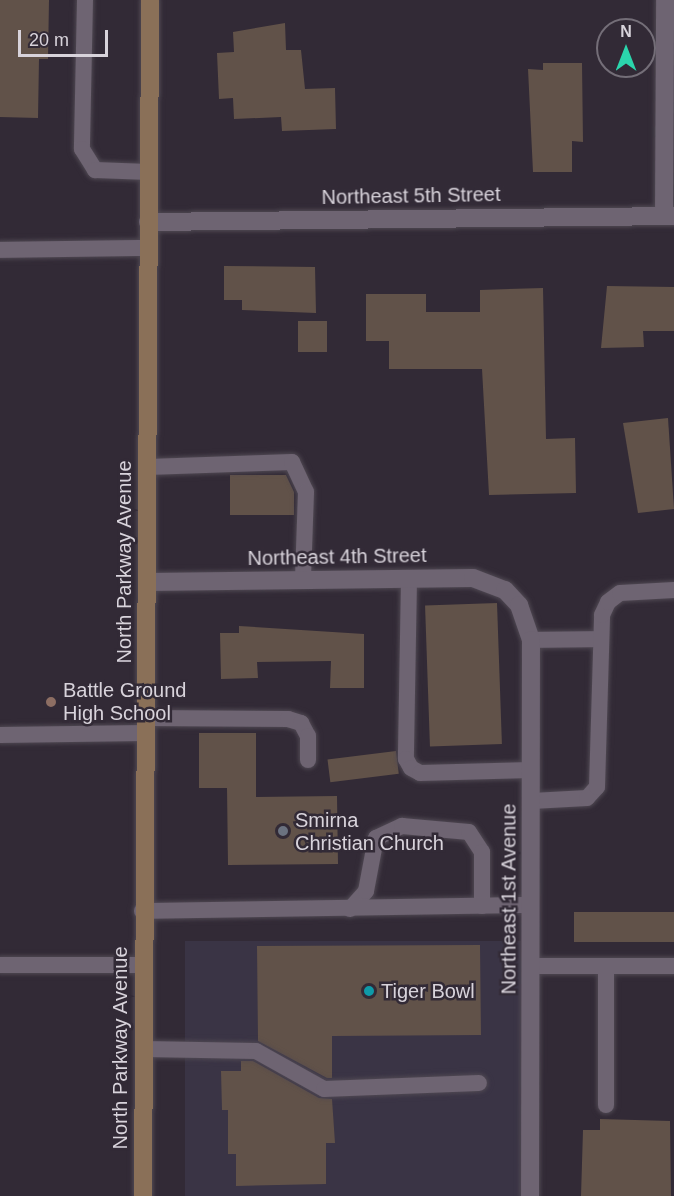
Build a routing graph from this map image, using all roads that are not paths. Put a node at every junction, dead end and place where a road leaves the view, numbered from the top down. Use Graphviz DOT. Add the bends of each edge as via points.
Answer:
graph roads {
  1 [pos="85,0"];
  2 [pos="150,0"];
  3 [pos="665,0"];
  4 [pos="149,172"];
  5 [pos="669,216"];
  6 [pos="148,222"];
  7 [pos="148,248"];
  8 [pos="0,250"];
  9 [pos="148,466"];
  10 [pos="409,579"];
  11 [pos="303,580"];
  12 [pos="147,582"];
  13 [pos="674,590"];
  14 [pos="519,604"];
  15 [pos="601,639"];
  16 [pos="531,640"];
  17 [pos="145,726"];
  18 [pos="0,735"];
  19 [pos="308,760"];
  20 [pos="531,770"];
  21 [pos="532,801"];
  22 [pos="531,905"];
  23 [pos="482,906"];
  24 [pos="350,909"];
  25 [pos="142,911"];
  26 [pos="143,964"];
  27 [pos="0,965"];
  28 [pos="531,966"];
  29 [pos="606,966"];
  30 [pos="674,966"];
  31 [pos="144,1049"];
  32 [pos="479,1083"];
  33 [pos="606,1105"];
  34 [pos="143,1196"];
  35 [pos="530,1196"];
  1 -- 4 [label="lane" via="82,149 95,170"];
  2 -- 4 [label="street, North Parkway Avenue"];
  3 -- 5 [label="street"];
  4 -- 6 [label="street, North Parkway Avenue"];
  5 -- 6 [label="street, Northeast 5th Street"];
  6 -- 7 [label="street, North Parkway Avenue"];
  7 -- 8 [label="lane"];
  7 -- 9 [label="street, North Parkway Avenue"];
  9 -- 11 [label="lane" via="292,462 306,492"];
  9 -- 12 [label="street, North Parkway Avenue"];
  10 -- 11 [label="street, Northeast 4th Street"];
  10 -- 14 [label="street, Northeast 4th Street" via="473,578 505,590"];
  10 -- 20 [label="lane" via="406,759 411,768 420,773"];
  11 -- 12 [label="street, Northeast 4th Street"];
  12 -- 17 [label="street, North Parkway Avenue"];
  13 -- 15 [label="lane" via="620,593 602,615"];
  14 -- 16 [label="street, Northeast 1st Avenue"];
  15 -- 16 [label="lane"];
  15 -- 21 [label="lane" via="597,787 587,798"];
  16 -- 20 [label="street, Northeast 1st Avenue"];
  17 -- 18 [label="lane"];
  17 -- 19 [label="lane" via="288,719 301,723 308,736"];
  17 -- 25 [label="street, North Parkway Avenue"];
  20 -- 21 [label="street, Northeast 1st Avenue"];
  21 -- 22 [label="street, Northeast 1st Avenue"];
  22 -- 23 [label="lane"];
  22 -- 28 [label="street, Northeast 1st Avenue"];
  23 -- 24 [label="lane"];
  23 -- 24 [label="lane" via="482,852 469,832 402,826 376,838 366,891"];
  24 -- 25 [label="lane"];
  25 -- 26 [label="street, North Parkway Avenue"];
  26 -- 27 [label="lane"];
  26 -- 31 [label="street, North Parkway Avenue"];
  28 -- 29 [label="lane"];
  28 -- 35 [label="street, Northeast 1st Avenue"];
  29 -- 30 [label="lane"];
  29 -- 33 [label="lane"];
  31 -- 32 [label="lane" via="256,1051 324,1089"];
  31 -- 34 [label="street, North Parkway Avenue"];
}
